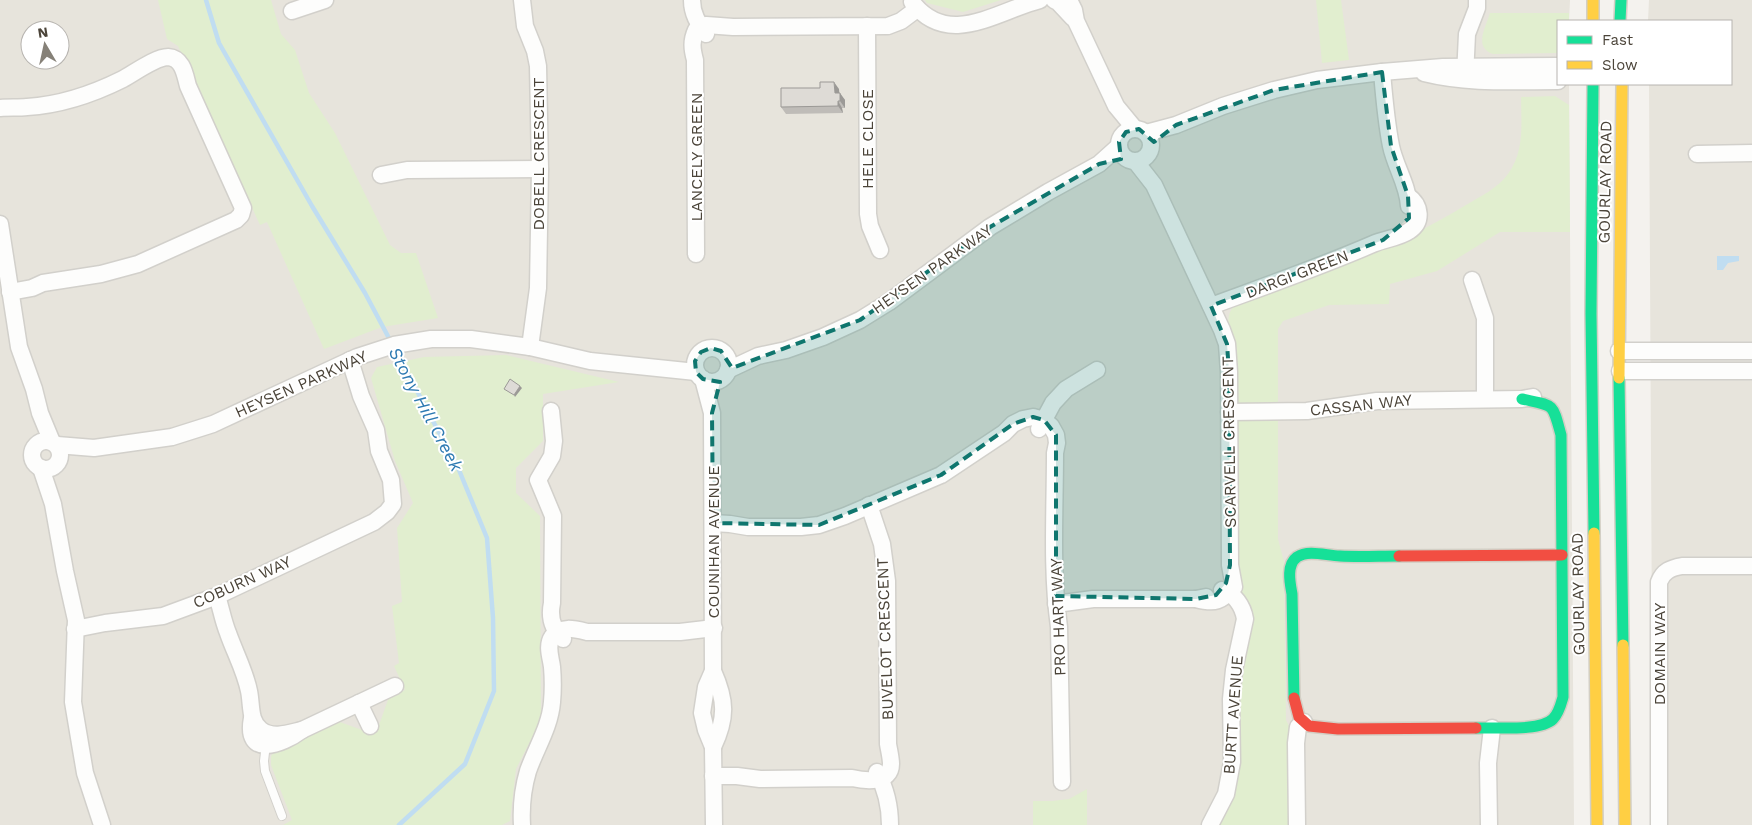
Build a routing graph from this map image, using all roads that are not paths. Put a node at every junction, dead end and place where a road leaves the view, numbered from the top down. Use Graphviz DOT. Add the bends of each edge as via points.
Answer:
graph roads {
  1 [pos="325,0"];
  2 [pos="522,0"];
  3 [pos="692,0"];
  4 [pos="1477,0"];
  5 [pos="1593,0"];
  6 [pos="1621,0"];
  7 [pos="1033,1"];
  8 [pos="1060,1"];
  9 [pos="914,4"];
  10 [pos="292,11"];
  11 [pos="1593,20"];
  12 [pos="1620,20"];
  13 [pos="867,26"];
  14 [pos="703,30"];
  15 [pos="1557,66"];
  16 [pos="1382,72"];
  17 [pos="1465,74"];
  18 [pos="1557,82"];
  19 [pos="1593,85"];
  20 [pos="1622,85"];
  21 [pos="26,107"];
  22 [pos="0,108"];
  23 [pos="0,114"];
  24 [pos="1135,146"];
  25 [pos="1752,153"];
  26 [pos="1697,154"];
  27 [pos="540,169"];
  28 [pos="381,175"];
  29 [pos="0,224"];
  30 [pos="880,250"];
  31 [pos="696,254"];
  32 [pos="1472,280"];
  33 [pos="10,288"];
  34 [pos="1211,306"];
  35 [pos="526,347"];
  36 [pos="1620,351"];
  37 [pos="1752,351"];
  38 [pos="345,362"];
  39 [pos="1591,362"];
  40 [pos="724,368"];
  41 [pos="699,369"];
  42 [pos="1097,370"];
  43 [pos="1620,371"];
  44 [pos="1752,371"];
  45 [pos="1484,398"];
  46 [pos="551,411"];
  47 [pos="1229,412"];
  48 [pos="712,413"];
  49 [pos="1042,424"];
  50 [pos="1561,435"];
  51 [pos="50,454"];
  52 [pos="869,505"];
  53 [pos="714,527"];
  54 [pos="1562,555"];
  55 [pos="1338,556"];
  56 [pos="1752,566"];
  57 [pos="1225,593"];
  58 [pos="1292,594"];
  59 [pos="212,598"];
  60 [pos="1056,600"];
  61 [pos="76,625"];
  62 [pos="714,631"];
  63 [pos="560,634"];
  64 [pos="395,686"];
  65 [pos="1293,694"];
  66 [pos="1563,697"];
  67 [pos="359,703"];
  68 [pos="370,726"];
  69 [pos="1302,726"];
  70 [pos="1532,727"];
  71 [pos="1488,728"];
  72 [pos="1338,729"];
  73 [pos="267,740"];
  74 [pos="879,775"];
  75 [pos="714,780"];
  76 [pos="1062,782"];
  77 [pos="282,816"];
  78 [pos="102,825"];
  79 [pos="522,825"];
  80 [pos="714,825"];
  81 [pos="890,825"];
  82 [pos="1210,825"];
  83 [pos="1297,825"];
  84 [pos="1489,825"];
  85 [pos="1596,825"];
  86 [pos="1625,825"];
  87 [pos="1659,825"];
  1 -- 10 [label="street"];
  2 -- 27 [label="street, DOBELL CRESCENT" via="525,26 538,66"];
  3 -- 14 [label="street" via="696,21"];
  4 -- 17 [label="street" via="1467,34"];
  5 -- 11 [label="main road"];
  6 -- 12 [label="main road"];
  7 -- 9 [label="street" via="979,22 956,25 940,24"];
  8 -- 24 [label="street" via="1076,21"];
  9 -- 13 [label="street" via="901,21 888,26"];
  13 -- 14 [label="street"];
  13 -- 30 [label="street, HELE CLOSE" via="868,214"];
  14 -- 31 [label="street, LANCELY GREEN" via="695,60"];
  15 -- 17 [label="street, HEYSEN PARKWAY"];
  16 -- 17 [label="street, HEYSEN PARKWAY" via="1411,70 1447,79"];
  16 -- 24 [label="street, HEYSEN PARKWAY" via="1317,80 1274,90 1223,106"];
  16 -- 34 [label="street, DARGI GREEN" via="1391,146 1408,196 1409,218 1382,240"];
  17 -- 18 [label="street, HEYSEN PARKWAY"];
  19 -- 39 [label="main road, GOURLAY ROAD"];
  20 -- 36 [label="main road, GOURLAY ROAD"];
  21 -- 22 [label="street"];
  21 -- 23 [label="street"];
  21 -- 33 [label="street" via="86,96 139,71 167,66 188,86 242,208 236,220 138,264 32,288"];
  24 -- 34 [label="street, SCARVELL CRESCENT"];
  24 -- 40 [label="street, HEYSEN PARKWAY" via="990,227 860,320 823,337"];
  25 -- 26 [label="street"];
  27 -- 28 [label="street" via="407,170"];
  27 -- 35 [label="street, DOBELL CRESCENT" via="538,288"];
  29 -- 33 [label="street"];
  32 -- 45 [label="street" via="1485,318"];
  33 -- 51 [label="street" via="19,347 34,389"];
  34 -- 47 [label="street, SCARVELL CRESCENT" via="1227,344"];
  35 -- 38 [label="street, HEYSEN PARKWAY" via="471,339 431,339"];
  35 -- 41 [label="street, HEYSEN PARKWAY" via="590,361"];
  36 -- 37 [label="street"];
  36 -- 39 [label="main road"];
  36 -- 43 [label="main road, GOURLAY ROAD"];
  38 -- 51 [label="street, HEYSEN PARKWAY" via="213,424 172,437"];
  38 -- 59 [label="street, COBURN WAY" via="376,430 379,451 392,480 393,504 374,522"];
  39 -- 43 [label="main road"];
  39 -- 85 [label="main road, GOURLAY ROAD"];
  40 -- 41 [label="street" via="712,382"];
  40 -- 41 [label="street" via="716,348 711,348 701,352"];
  40 -- 48 [label="street, COUNIHAN AVENUE"];
  41 -- 48 [label="street, COUNIHAN AVENUE"];
  42 -- 49 [label="street" via="1066,390 1053,403"];
  43 -- 44 [label="street"];
  43 -- 86 [label="main road, GOURLAY ROAD"];
  45 -- 47 [label="street, CASSAN WAY" via="1377,400 1307,411"];
  45 -- 50 [label="street, CASSAN WAY" via="1546,396 1556,399 1561,403 1564,414"];
  46 -- 63 [label="street" via="552,456 538,480 553,516 552,603"];
  47 -- 57 [label="street, SCARVELL CRESCENT" via="1230,565"];
  48 -- 53 [label="street, COUNIHAN AVENUE"];
  49 -- 52 [label="street" via="1032,417 1023,419 941,475"];
  49 -- 60 [label="street, PRO HART WAY" via="1055,453"];
  50 -- 54 [label="main road, CASSAN WAY"];
  51 -- 61 [label="street" via="53,504"];
  52 -- 53 [label="street" via="819,525 748,526 730,530"];
  52 -- 74 [label="street, BUVELOT CRESCENT" via="882,544 886,581 888,744"];
  53 -- 62 [label="street, COUNIHAN AVENUE"];
  54 -- 55 [label="main road"];
  54 -- 66 [label="main road, CASSAN WAY"];
  55 -- 58 [label="street" via="1309,562 1301,567"];
  56 -- 87 [label="street, DOMAIN WAY" via="1682,566 1665,572 1659,582"];
  57 -- 60 [label="street" via="1196,598"];
  57 -- 82 [label="street, BURTT AVENUE" via="1241,632 1231,699 1232,762 1226,794"];
  58 -- 65 [label="main road"];
  59 -- 61 [label="street, COBURN WAY" via="163,616"];
  59 -- 73 [label="street" via="245,674 252,717"];
  60 -- 76 [label="street, PRO HART WAY" via="1060,627"];
  61 -- 78 [label="street" via="73,702 85,773"];
  62 -- 63 [label="street"];
  62 -- 75 [label="street, COUNIHAN AVENUE" via="713,671 724,707 723,721 713,747"];
  63 -- 79 [label="street" via="552,668 550,718 528,772 522,798"];
  64 -- 67 [label="street"];
  65 -- 69 [label="street" via="1292,720"];
  66 -- 70 [label="street, CASSAN WAY" via="1567,710 1560,726 1544,730"];
  67 -- 68 [label="street"];
  67 -- 73 [label="street" via="302,730"];
  69 -- 72 [label="street, CASSAN WAY" via="1315,732"];
  69 -- 83 [label="street" via="1297,759"];
  70 -- 71 [label="main road, CASSAN WAY"];
  71 -- 72 [label="main road, CASSAN WAY"];
  71 -- 84 [label="street"];
  73 -- 77 [label="lane" via="265,771"];
  74 -- 75 [label="street"];
  74 -- 81 [label="street" via="886,791"];
  75 -- 80 [label="street, COUNIHAN AVENUE"];
}
